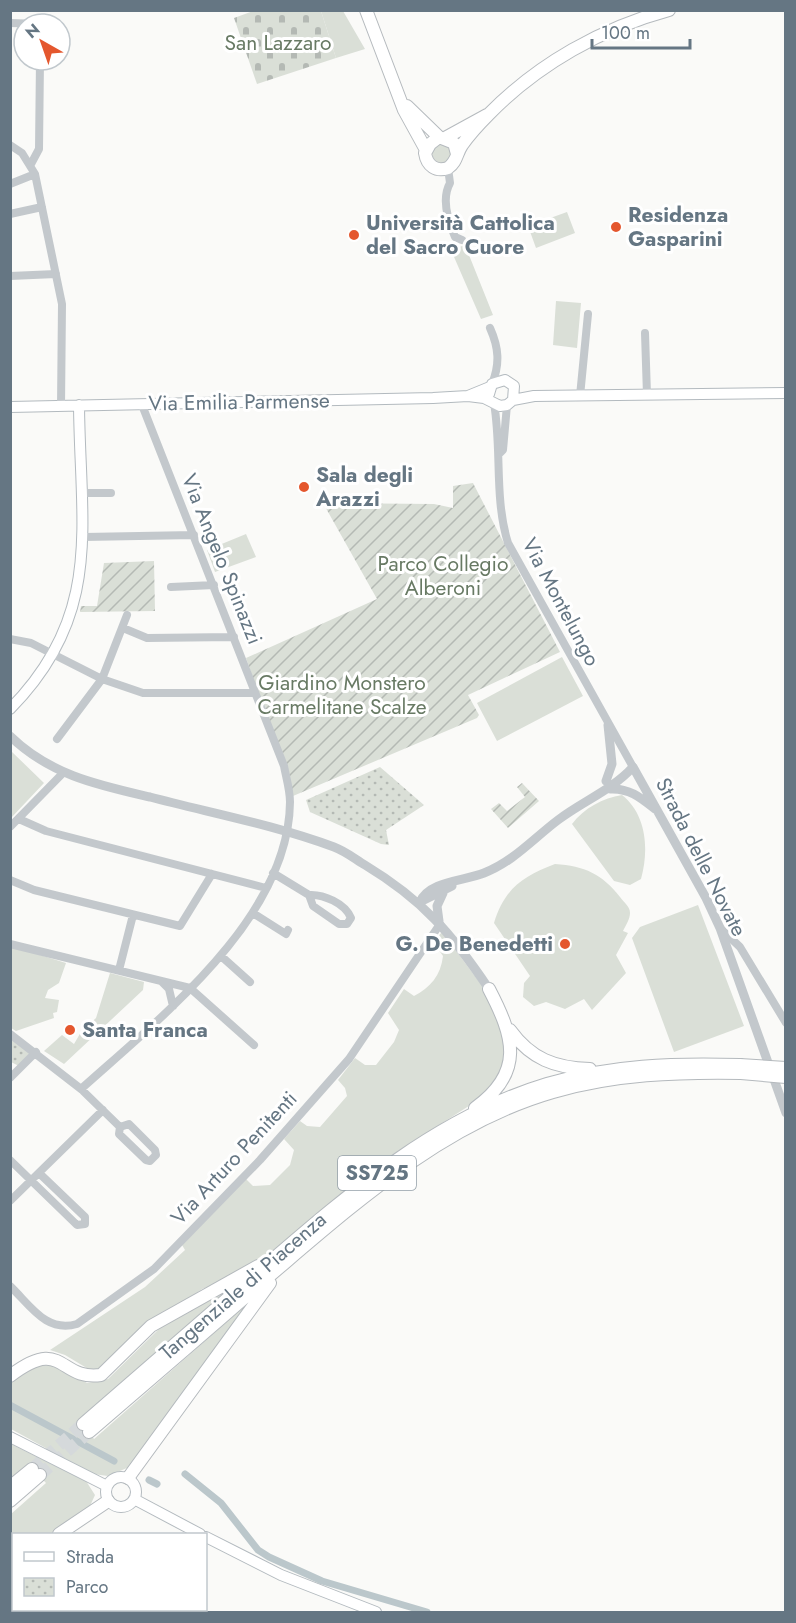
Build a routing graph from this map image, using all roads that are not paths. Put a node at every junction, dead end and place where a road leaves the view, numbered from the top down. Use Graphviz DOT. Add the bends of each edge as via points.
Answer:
graph roads {
  1 [pos="366,10"];
  2 [pos="669,10"];
  3 [pos="40,72"];
  4 [pos="401,101"];
  5 [pos="488,115"];
  6 [pos="442,138"];
  7 [pos="10,145"];
  8 [pos="426,150"];
  9 [pos="457,154"];
  10 [pos="31,164"];
  11 [pos="448,168"];
  12 [pos="35,174"];
  13 [pos="10,184"];
  14 [pos="42,207"];
  15 [pos="10,214"];
  16 [pos="462,240"];
  17 [pos="56,274"];
  18 [pos="10,276"];
  19 [pos="588,314"];
  20 [pos="490,328"];
  21 [pos="645,333"];
  22 [pos="498,363"];
  23 [pos="511,384"];
  24 [pos="491,386"];
  25 [pos="786,393"];
  26 [pos="468,396"];
  27 [pos="534,396"];
  28 [pos="580,396"];
  29 [pos="647,396"];
  30 [pos="492,402"];
  31 [pos="510,402"];
  32 [pos="79,405"];
  33 [pos="142,405"];
  34 [pos="61,406"];
  35 [pos="10,407"];
  36 [pos="500,453"];
  37 [pos="81,493"];
  38 [pos="111,493"];
  39 [pos="194,535"];
  40 [pos="84,537"];
  41 [pos="214,585"];
  42 [pos="171,587"];
  43 [pos="127,615"];
  44 [pos="123,628"];
  45 [pos="234,637"];
  46 [pos="10,639"];
  47 [pos="54,654"];
  48 [pos="102,679"];
  49 [pos="255,693"];
  50 [pos="13,704"];
  51 [pos="608,725"];
  52 [pos="10,736"];
  53 [pos="57,739"];
  54 [pos="633,767"];
  55 [pos="63,773"];
  56 [pos="608,785"];
  57 [pos="660,813"];
  58 [pos="19,819"];
  59 [pos="10,827"];
  60 [pos="286,832"];
  61 [pos="273,873"];
  62 [pos="212,874"];
  63 [pos="10,880"];
  64 [pos="458,882"];
  65 [pos="401,887"];
  66 [pos="435,887"];
  67 [pos="266,888"];
  68 [pos="446,890"];
  69 [pos="309,895"];
  70 [pos="420,902"];
  71 [pos="254,913"];
  72 [pos="133,915"];
  73 [pos="440,924"];
  74 [pos="720,928"];
  75 [pos="288,930"];
  76 [pos="10,944"];
  77 [pos="221,956"];
  78 [pos="118,970"];
  79 [pos="161,981"];
  80 [pos="250,982"];
  81 [pos="190,988"];
  82 [pos="489,989"];
  83 [pos="173,1006"];
  84 [pos="786,1023"];
  85 [pos="506,1024"];
  86 [pos="10,1034"];
  87 [pos="254,1045"];
  88 [pos="36,1052"];
  89 [pos="10,1064"];
  90 [pos="623,1068"];
  91 [pos="786,1068"];
  92 [pos="19,1069"];
  93 [pos="740,1069"];
  94 [pos="786,1077"];
  95 [pos="10,1078"];
  96 [pos="81,1089"];
  97 [pos="103,1110"];
  98 [pos="786,1113"];
  99 [pos="452,1125"];
  100 [pos="120,1127"];
  101 [pos="10,1160"];
  102 [pos="39,1173"];
  103 [pos="31,1180"];
  104 [pos="10,1201"];
  105 [pos="281,1259"];
  106 [pos="10,1286"];
  107 [pos="10,1376"];
  108 [pos="86,1428"];
  109 [pos="10,1437"];
  110 [pos="128,1478"];
  111 [pos="107,1486"];
  112 [pos="10,1487"];
  113 [pos="134,1499"];
  114 [pos="10,1501"];
  115 [pos="108,1501"];
  116 [pos="60,1533"];
  117 [pos="198,1533"];
  118 [pos="207,1538"];
  119 [pos="376,1612"];
  1 -- 4 [label="main road"];
  2 -- 5 [label="main road" via="630,22 578,47"];
  3 -- 10 [label="street" via="39,149"];
  4 -- 6 [label="main road"];
  4 -- 8 [label="main road"];
  5 -- 6 [label="main road"];
  5 -- 9 [label="main road"];
  6 -- 8 [label="main road"];
  6 -- 9 [label="main road" via="454,143"];
  7 -- 10 [label="street"];
  8 -- 11 [label="main road" via="426,159 432,166"];
  9 -- 11 [label="main road"];
  10 -- 12 [label="street"];
  11 -- 16 [label="street" via="448,219 455,237"];
  12 -- 13 [label="street"];
  12 -- 14 [label="street"];
  14 -- 15 [label="street"];
  14 -- 17 [label="street"];
  17 -- 18 [label="street"];
  17 -- 34 [label="street" via="63,319"];
  19 -- 28 [label="street"];
  20 -- 22 [label="street"];
  21 -- 29 [label="street"];
  22 -- 23 [label="street"];
  22 -- 24 [label="street"];
  23 -- 24 [label="main road, Via Emilia Parmense" via="502,379"];
  23 -- 27 [label="main road, Via Emilia Parmense"];
  23 -- 31 [label="main road"];
  24 -- 26 [label="main road, Via Emilia Parmense"];
  24 -- 30 [label="main road"];
  25 -- 29 [label="main road, Via Emilia Parmense"];
  26 -- 30 [label="main road, Via Emilia Parmense"];
  26 -- 33 [label="main road, Via Emilia Parmense"];
  27 -- 28 [label="main road, Via Emilia Parmense"];
  27 -- 31 [label="main road, Via Emilia Parmense"];
  28 -- 29 [label="main road, Via Emilia Parmense"];
  30 -- 31 [label="main road, Via Emilia Parmense"];
  30 -- 36 [label="street, Via Montelungo"];
  31 -- 36 [label="street, Via Montelungo"];
  32 -- 33 [label="main road, Via Emilia Parmense"];
  32 -- 34 [label="main road, Via Emilia Parmense"];
  32 -- 37 [label="main road"];
  33 -- 39 [label="street, Via Angelo Spinazzi"];
  34 -- 35 [label="main road, Via Emilia Parmense"];
  36 -- 51 [label="street, Via Montelungo" via="502,515 508,543"];
  37 -- 38 [label="street"];
  37 -- 40 [label="main road"];
  39 -- 40 [label="street"];
  39 -- 41 [label="street, Via Angelo Spinazzi"];
  40 -- 47 [label="main road" via="74,608"];
  41 -- 42 [label="street"];
  41 -- 45 [label="street, Via Angelo Spinazzi"];
  43 -- 44 [label="street"];
  44 -- 45 [label="street" via="147,638"];
  44 -- 48 [label="street"];
  45 -- 49 [label="street, Via Angelo Spinazzi"];
  46 -- 47 [label="street" via="32,643"];
  47 -- 48 [label="street"];
  47 -- 50 [label="main road" via="40,676"];
  48 -- 49 [label="street" via="143,693"];
  48 -- 53 [label="street"];
  49 -- 60 [label="street, Via Angelo Spinazzi" via="284,766 290,801"];
  51 -- 54 [label="street, Strada delle Novate"];
  51 -- 56 [label="street" via="612,764"];
  52 -- 55 [label="street" via="40,761"];
  54 -- 56 [label="street"];
  54 -- 57 [label="street, Strada delle Novate"];
  55 -- 58 [label="street"];
  55 -- 60 [label="street"];
  56 -- 57 [label="street" via="636,794"];
  56 -- 64 [label="street" via="502,865"];
  57 -- 74 [label="street, Strada delle Novate"];
  58 -- 59 [label="street"];
  58 -- 62 [label="street" via="46,831"];
  60 -- 61 [label="street, Via Angelo Spinazzi"];
  60 -- 65 [label="street" via="334,847"];
  61 -- 67 [label="street, Via Angelo Spinazzi"];
  61 -- 69 [label="street"];
  62 -- 67 [label="street"];
  62 -- 72 [label="street" via="180,926"];
  63 -- 72 [label="street" via="34,890"];
  64 -- 66 [label="street"];
  64 -- 68 [label="street"];
  65 -- 66 [label="street"];
  65 -- 70 [label="street"];
  66 -- 70 [label="street"];
  67 -- 71 [label="street, Via Angelo Spinazzi"];
  68 -- 70 [label="street"];
  68 -- 73 [label="street" via="437,906"];
  69 -- 69 [label="street" via="313,906 339,924 347,924 351,918 321,894"];
  70 -- 73 [label="street"];
  71 -- 75 [label="street" via="286,934"];
  71 -- 77 [label="street, Via Angelo Spinazzi"];
  72 -- 78 [label="street"];
  73 -- 82 [label="street"];
  73 -- 106 [label="street, Via Arturo Penitenti" via="349,1059 261,1160 154,1269 77,1324 63,1328 51,1325"];
  74 -- 84 [label="street" via="740,947"];
  74 -- 98 [label="street, Strada delle Novate"];
  76 -- 78 [label="street"];
  77 -- 80 [label="street"];
  77 -- 81 [label="street, Via Angelo Spinazzi"];
  78 -- 79 [label="street"];
  79 -- 81 [label="street"];
  79 -- 83 [label="street" via="169,989"];
  81 -- 83 [label="street, Via Angelo Spinazzi"];
  81 -- 87 [label="street"];
  82 -- 85 [label="main road"];
  83 -- 96 [label="street, Via Angelo Spinazzi"];
  85 -- 90 [label="main road" via="533,1055 553,1065"];
  85 -- 99 [label="main road" via="511,1038 510,1057 498,1088"];
  86 -- 88 [label="street"];
  88 -- 92 [label="street"];
  88 -- 96 [label="street"];
  89 -- 92 [label="street"];
  90 -- 93 [label="main road, Tangenziale di Piacenza / SS725" via="674,1063"];
  90 -- 99 [label="main road, Tangenziale di Piacenza / SS725" via="545,1085"];
  91 -- 93 [label="main road, Tangenziale di Piacenza / SS725, bridge"];
  92 -- 95 [label="street"];
  93 -- 94 [label="main road, Tangenziale di Piacenza / SS725, bridge"];
  93 -- 105 [label="main road, Tangenziale di Piacenza / SS725" via="625,1076 517,1104 458,1132 418,1157"];
  96 -- 97 [label="street"];
  97 -- 100 [label="street"];
  97 -- 102 [label="street"];
  99 -- 105 [label="main road, Tangenziale di Piacenza / SS725" via="366,1181"];
  100 -- 100 [label="street" via="119,1134 146,1160 156,1155 129,1124"];
  101 -- 103 [label="street"];
  102 -- 103 [label="street"];
  102 -- 103 [label="street" via="85,1217 85,1224 77,1225"];
  103 -- 104 [label="street"];
  105 -- 107 [label="main road" via="151,1326 101,1376 80,1373 51,1357 38,1359"];
  105 -- 108 [label="main road, Tangenziale di Piacenza / SS725"];
  105 -- 110 [label="main road"];
  109 -- 111 [label="main road"];
  110 -- 111 [label="main road" via="112,1480"];
  110 -- 113 [label="main road" via="136,1491"];
  111 -- 115 [label="main road"];
  112 -- 114 [label="main road" via="35,1472"];
  113 -- 115 [label="main road" via="122,1507"];
  113 -- 117 [label="main road"];
  115 -- 116 [label="main road"];
  118 -- 119 [label="main road" via="281,1575"];
}
